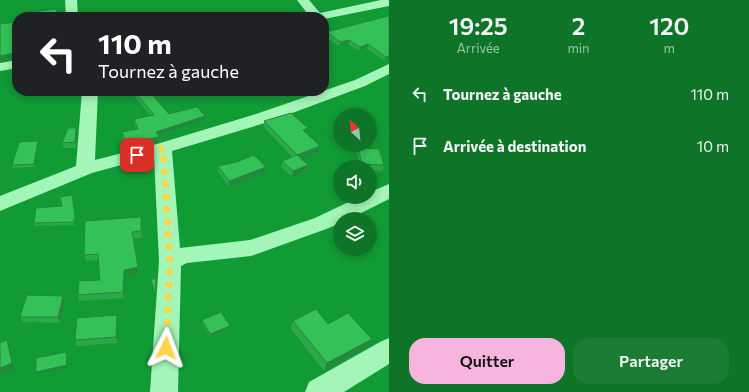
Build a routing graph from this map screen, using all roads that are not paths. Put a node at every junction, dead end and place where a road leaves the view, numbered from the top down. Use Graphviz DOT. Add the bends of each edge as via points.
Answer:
graph roads {
  1 [pos="71,0"];
  2 [pos="303,0"];
  3 [pos="389,2"];
  4 [pos="72,12"];
  5 [pos="313,12"];
  6 [pos="329,14"];
  7 [pos="12,65"];
  8 [pos="0,66"];
  9 [pos="389,68"];
  10 [pos="329,94"];
  11 [pos="90,96"];
  12 [pos="324,96"];
  13 [pos="163,148"];
  14 [pos="85,169"];
  15 [pos="389,190"];
  16 [pos="0,204"];
  17 [pos="170,261"];
  18 [pos="389,350"];
  19 [pos="164,392"];
  20 [pos="319,392"];
  1 -- 4 [label="street"];
  2 -- 5 [label="street"];
  3 -- 6 [label="street"];
  7 -- 8 [label="street"];
  9 -- 10 [label="street" via="360,83"];
  11 -- 14 [label="street"];
  12 -- 13 [label="street"];
  13 -- 14 [label="street"];
  13 -- 17 [label="street"];
  14 -- 16 [label="street"];
  15 -- 17 [label="street" via="322,223 251,248 184,255"];
  17 -- 19 [label="street"];
  18 -- 20 [label="street"];
}
